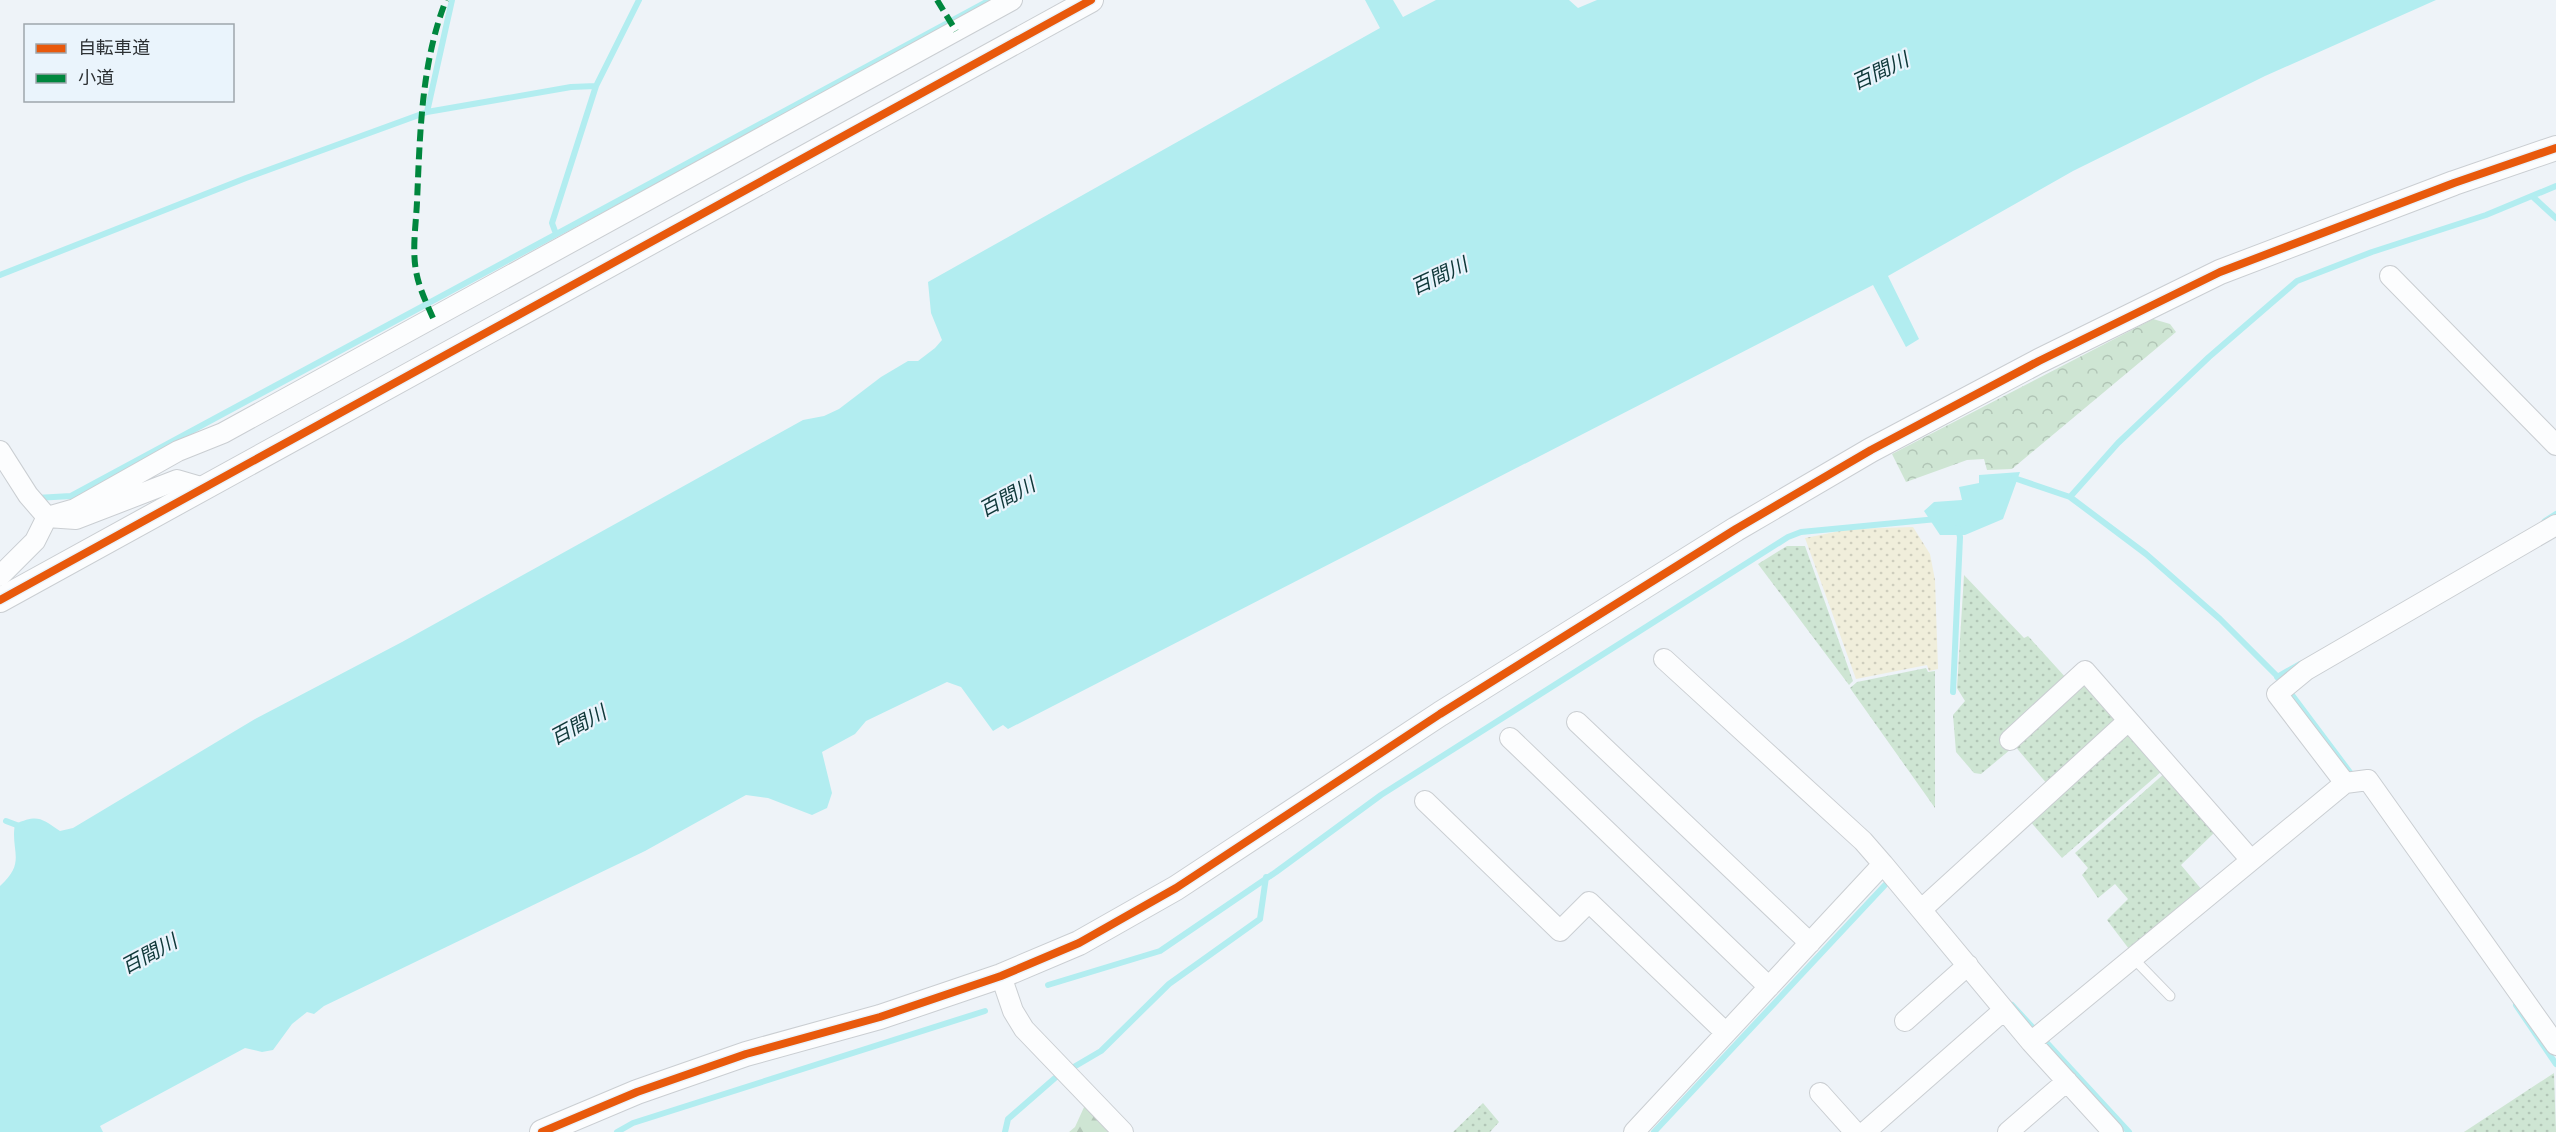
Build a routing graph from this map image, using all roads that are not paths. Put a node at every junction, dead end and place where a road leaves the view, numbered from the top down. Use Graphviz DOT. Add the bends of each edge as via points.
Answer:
graph roads {
  1 [pos="1012,0"];
  2 [pos="1090,0"];
  3 [pos="2556,148"];
  4 [pos="2390,276"];
  5 [pos="2556,445"];
  6 [pos="0,451"];
  7 [pos="201,487"];
  8 [pos="37,506"];
  9 [pos="2556,525"];
  10 [pos="0,576"];
  11 [pos="0,600"];
  12 [pos="1664,659"];
  13 [pos="2128,721"];
  14 [pos="1577,722"];
  15 [pos="1510,738"];
  16 [pos="2010,740"];
  17 [pos="2353,782"];
  18 [pos="1425,801"];
  19 [pos="2251,860"];
  20 [pos="1883,864"];
  21 [pos="1926,905"];
  22 [pos="1810,942"];
  23 [pos="2133,958"];
  24 [pos="1968,965"];
  25 [pos="1001,976"];
  26 [pos="1769,987"];
  27 [pos="2170,996"];
  28 [pos="2004,1010"];
  29 [pos="1905,1021"];
  30 [pos="1726,1033"];
  31 [pos="2037,1038"];
  32 [pos="2556,1045"];
  33 [pos="2067,1081"];
  34 [pos="1820,1093"];
  35 [pos="542,1132"];
  36 [pos="1123,1132"];
  37 [pos="1634,1132"];
  38 [pos="1855,1132"];
  39 [pos="1865,1132"];
  40 [pos="2008,1132"];
  41 [pos="2113,1132"];
  1 -- 8 [label="street" via="223,433 178,451 75,509"];
  2 -- 7 [label="street"];
  3 -- 25 [label="street" via="2220,272 1871,450 1736,529 1440,714 1176,888 1079,943"];
  4 -- 5 [label="street"];
  6 -- 8 [label="street"];
  7 -- 8 [label="street" via="177,480 76,519"];
  7 -- 11 [label="street"];
  8 -- 10 [label="street" via="35,541"];
  9 -- 17 [label="street" via="2306,670 2277,694"];
  12 -- 20 [label="street" via="1863,841"];
  13 -- 16 [label="street" via="2085,671"];
  13 -- 19 [label="street"];
  13 -- 21 [label="street"];
  14 -- 22 [label="street"];
  15 -- 26 [label="street"];
  17 -- 19 [label="street"];
  17 -- 32 [label="street" via="2368,780"];
  18 -- 30 [label="street" via="1560,931 1589,902"];
  19 -- 23 [label="street"];
  20 -- 21 [label="street"];
  20 -- 22 [label="street"];
  21 -- 24 [label="street"];
  22 -- 26 [label="street"];
  23 -- 27 [label="lane"];
  23 -- 31 [label="street"];
  24 -- 28 [label="street"];
  24 -- 29 [label="street"];
  25 -- 35 [label="street" via="880,1017 746,1054 637,1092"];
  25 -- 36 [label="street" via="1024,1029"];
  26 -- 30 [label="street"];
  28 -- 31 [label="street"];
  28 -- 39 [label="street"];
  30 -- 37 [label="street"];
  31 -- 33 [label="street"];
  33 -- 40 [label="street"];
  33 -- 41 [label="street"];
  34 -- 38 [label="street"];
}
